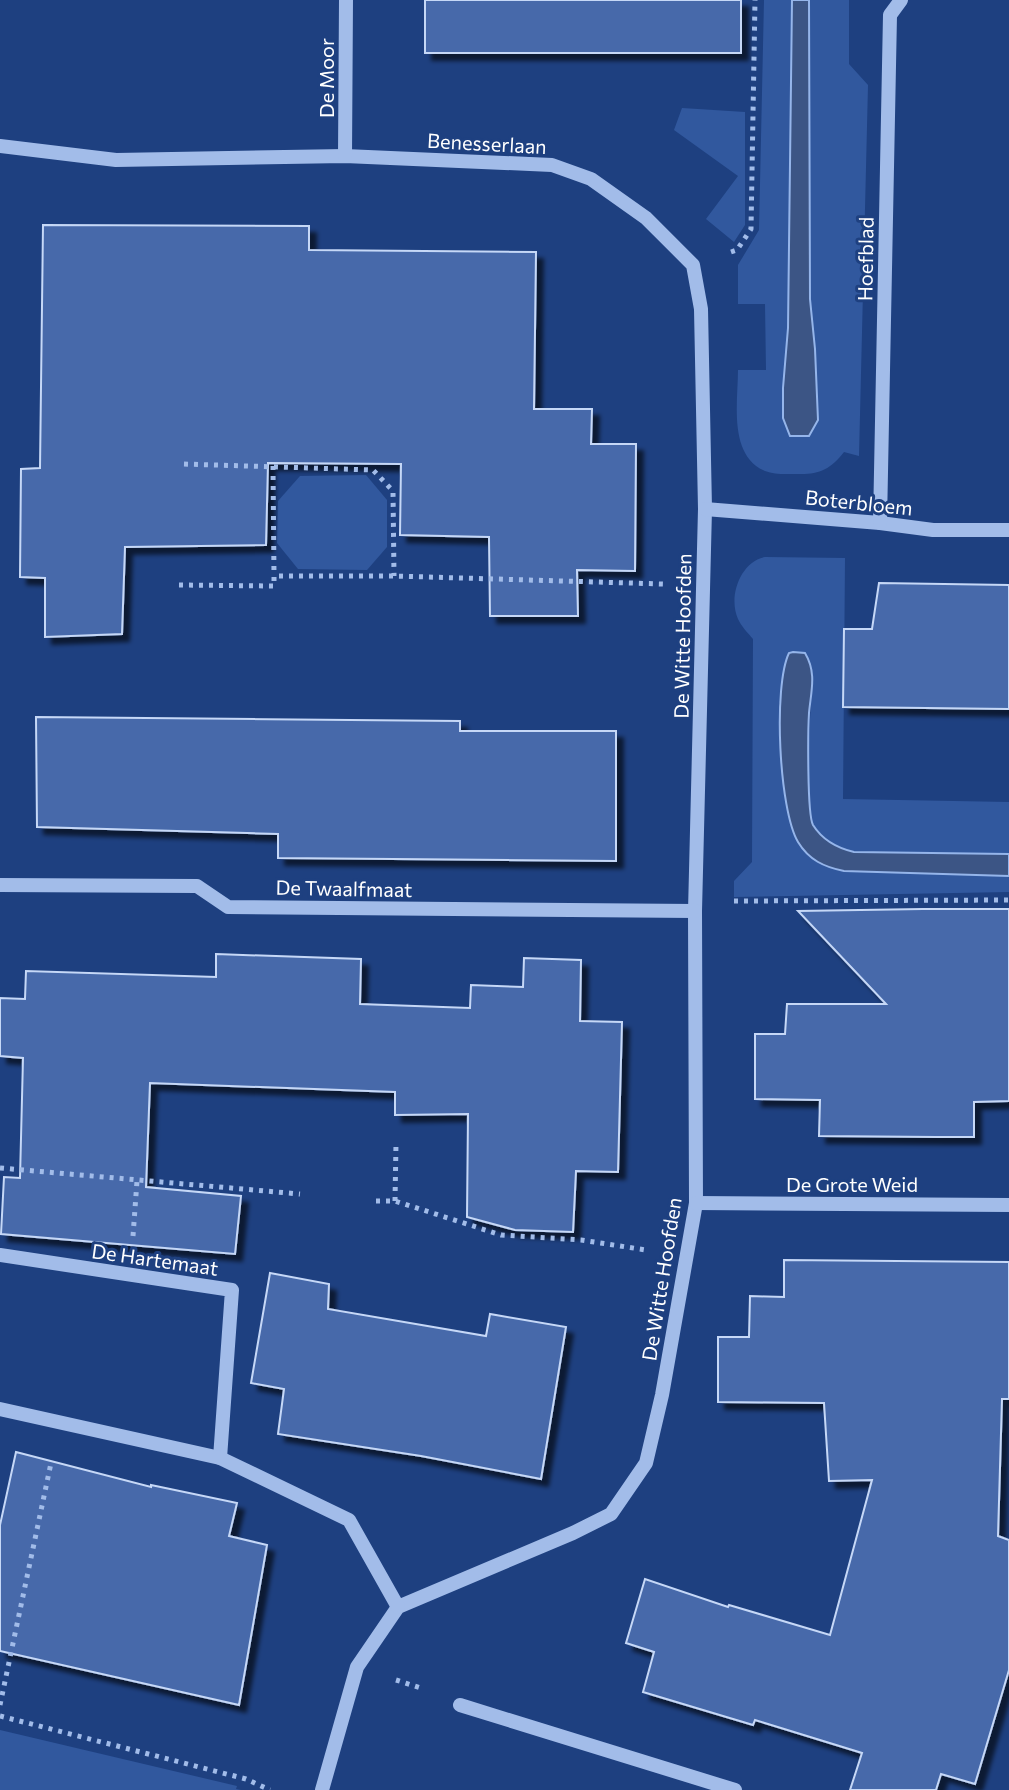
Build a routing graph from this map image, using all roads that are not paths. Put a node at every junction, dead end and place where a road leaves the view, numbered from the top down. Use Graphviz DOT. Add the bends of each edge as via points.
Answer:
graph roads {
  1 [pos="346,0"];
  2 [pos="901,0"];
  3 [pos="0,146"];
  4 [pos="345,156"];
  5 [pos="705,509"];
  6 [pos="880,523"];
  7 [pos="1009,530"];
  8 [pos="0,885"];
  9 [pos="695,911"];
  10 [pos="696,1203"];
  11 [pos="1009,1205"];
  12 [pos="0,1255"];
  13 [pos="0,1409"];
  14 [pos="220,1458"];
  15 [pos="398,1607"];
  16 [pos="460,1705"];
  17 [pos="322,1790"];
  18 [pos="735,1790"];
  1 -- 4 [label="street, De Moor"];
  2 -- 6 [label="street, Hoefblad" via="890,15"];
  3 -- 4 [label="street, Benesserlaan" via="116,160"];
  4 -- 5 [label="street, Benesserlaan" via="552,165 591,179 646,218 693,265 701,309"];
  5 -- 6 [label="street, Boterbloem"];
  5 -- 9 [label="street, De Witte Hoofden"];
  6 -- 7 [label="street, Boterbloem" via="933,530"];
  8 -- 9 [label="street, De Twaalfmaat" via="197,886 228,907"];
  9 -- 10 [label="street, De Witte Hoofden"];
  10 -- 11 [label="street, De Grote Weid"];
  10 -- 15 [label="street, De Witte Hoofden" via="646,1463 611,1514"];
  12 -- 14 [label="street, De Hartemaat" via="232,1290"];
  13 -- 14 [label="street"];
  14 -- 15 [label="street" via="349,1520"];
  15 -- 17 [label="street" via="357,1667"];
  16 -- 18 [label="street"];
}
